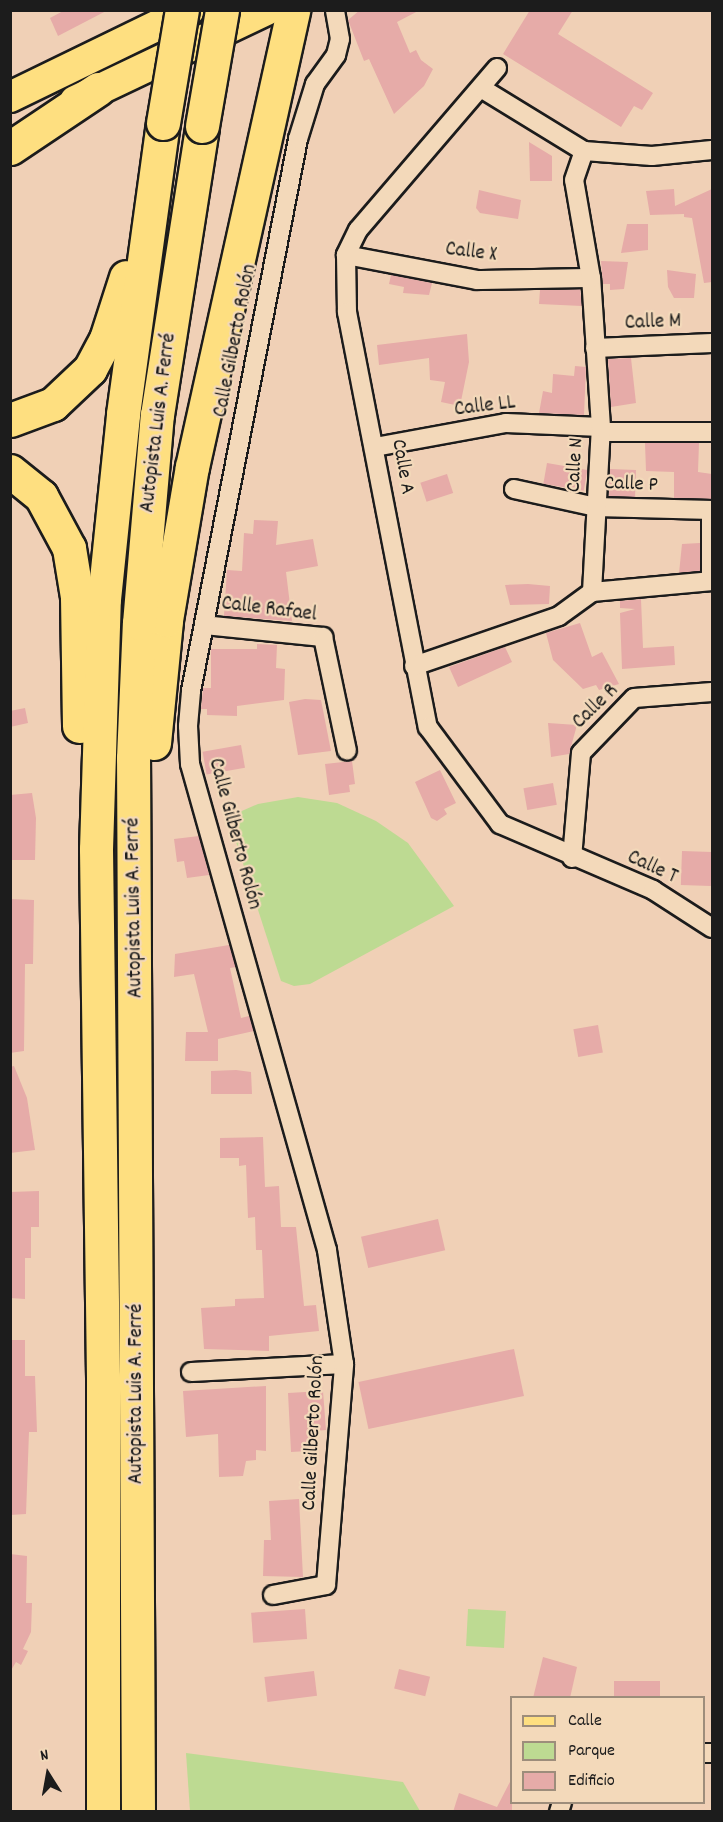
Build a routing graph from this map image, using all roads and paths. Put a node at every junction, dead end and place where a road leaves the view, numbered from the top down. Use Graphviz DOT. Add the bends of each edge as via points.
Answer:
graph roads {
  1 [pos="182,10"];
  2 [pos="189,10"];
  3 [pos="222,10"];
  4 [pos="267,10"];
  5 [pos="294,10"];
  6 [pos="335,10"];
  7 [pos="497,68"];
  8 [pos="481,88"];
  9 [pos="98,89"];
  10 [pos="13,91"];
  11 [pos="10,133"];
  12 [pos="10,148"];
  13 [pos="712,150"];
  14 [pos="584,151"];
  15 [pos="146,238"];
  16 [pos="346,255"];
  17 [pos="591,278"];
  18 [pos="712,343"];
  19 [pos="595,348"];
  20 [pos="10,420"];
  21 [pos="601,430"];
  22 [pos="712,432"];
  23 [pos="375,447"];
  24 [pos="10,471"];
  25 [pos="514,489"];
  26 [pos="596,507"];
  27 [pos="712,510"];
  28 [pos="712,581"];
  29 [pos="592,592"];
  30 [pos="204,625"];
  31 [pos="414,666"];
  32 [pos="712,692"];
  33 [pos="346,751"];
  34 [pos="96,849"];
  35 [pos="572,858"];
  36 [pos="136,918"];
  37 [pos="711,926"];
  38 [pos="344,1364"];
  39 [pos="191,1372"];
  40 [pos="273,1595"];
  41 [pos="103,1812"];
  42 [pos="138,1812"];
  1 -- 15 [label="highway, Autopista Luis A. Ferré, bridge"];
  2 -- 10 [label="main road"];
  3 -- 36 [label="highway, Autopista Luis A. Ferré, bridge" via="157,415 146,522 133,758"];
  4 -- 9 [label="main road"];
  5 -- 36 [label="highway" via="192,467 166,620"];
  6 -- 30 [label="street, Calle Gilberto Rolón" via="340,39 336,55 315,84 298,139"];
  7 -- 8 [label="street, Calle A"];
  8 -- 14 [label="street"];
  8 -- 16 [label="street, Calle A" via="358,230"];
  9 -- 11 [label="main road"];
  9 -- 12 [label="highway"];
  13 -- 14 [label="street" via="652,156"];
  14 -- 17 [label="street, Calle N" via="574,180"];
  15 -- 20 [label="highway" via="126,276 106,339 90,369 53,404"];
  15 -- 34 [label="highway, Autopista Luis A. Ferré" via="104,599"];
  16 -- 17 [label="street, Calle X" via="477,280"];
  16 -- 23 [label="street, Calle A" via="347,312"];
  17 -- 19 [label="street, Calle N"];
  18 -- 19 [label="street, Calle M"];
  19 -- 21 [label="street, Calle N"];
  21 -- 22 [label="street, Calle LL"];
  21 -- 23 [label="street, Calle LL" via="506,423"];
  21 -- 26 [label="street, Calle N"];
  23 -- 31 [label="street, Calle A"];
  24 -- 34 [label="highway" via="41,496 69,548 74,572 80,771"];
  25 -- 26 [label="street, Calle P"];
  26 -- 27 [label="street, Calle P"];
  26 -- 29 [label="street, Calle N"];
  27 -- 28 [label="street"];
  28 -- 29 [label="street"];
  29 -- 31 [label="street" via="559,616"];
  30 -- 33 [label="street, Calle Rafael" via="323,637"];
  30 -- 38 [label="street, Calle Gilberto Rolón" via="191,691 190,764 327,1250"];
  31 -- 35 [label="street, Calle A" via="429,727 500,824"];
  32 -- 35 [label="street, Calle R" via="634,698 581,753"];
  34 -- 41 [label="highway, Autopista Luis A. Ferré" via="104,1377"];
  35 -- 37 [label="street, Calle T" via="653,890"];
  36 -- 42 [label="highway, Autopista Luis A. Ferré"];
  38 -- 39 [label="street"];
  38 -- 40 [label="street, Calle Gilberto Rolón" via="326,1585"];
}
